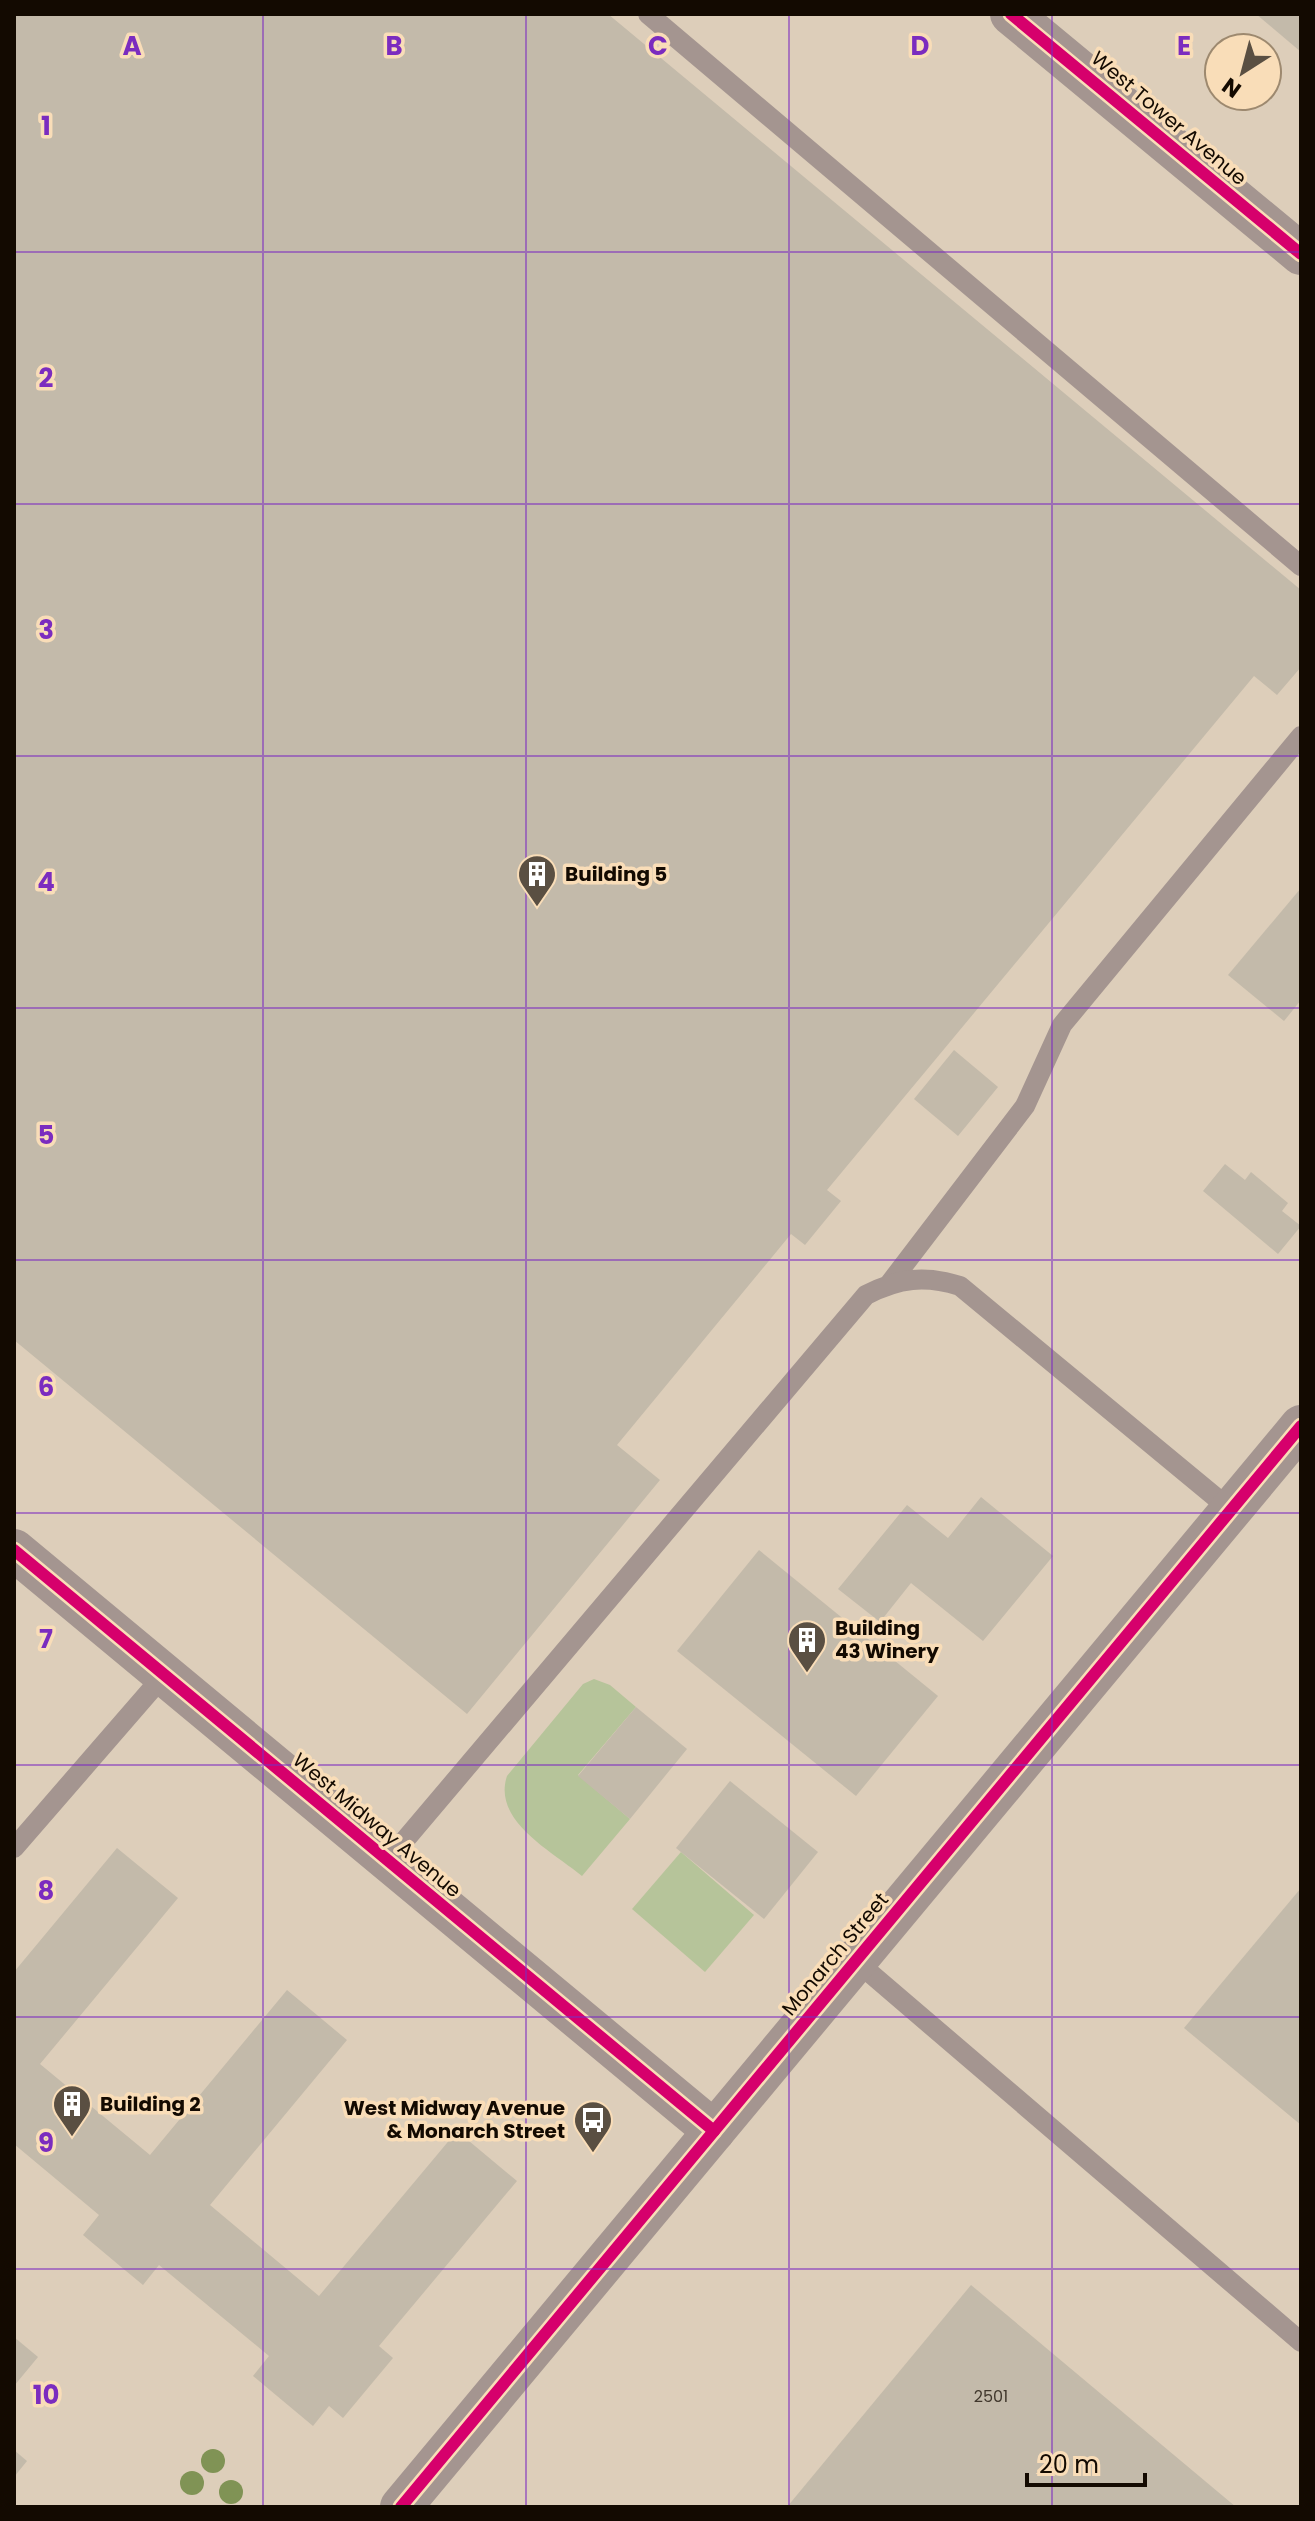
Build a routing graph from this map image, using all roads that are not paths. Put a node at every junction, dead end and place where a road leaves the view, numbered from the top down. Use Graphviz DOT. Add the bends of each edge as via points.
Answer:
graph roads {
  1 [pos="648,14"];
  2 [pos="1011,14"];
  3 [pos="1301,254"];
  4 [pos="1301,566"];
  5 [pos="1301,736"];
  6 [pos="890,1283"];
  7 [pos="1301,1426"];
  8 [pos="1231,1510"];
  9 [pos="14,1550"];
  10 [pos="164,1675"];
  11 [pos="14,1848"];
  12 [pos="388,1860"];
  13 [pos="856,1961"];
  14 [pos="714,2131"];
  15 [pos="1301,2342"];
  16 [pos="401,2507"];
  1 -- 4 [label="lane"];
  2 -- 3 [label="street, West Tower Avenue"];
  5 -- 6 [label="lane" via="1062,1025 1025,1106"];
  6 -- 8 [label="lane" via="932,1277 960,1286"];
  6 -- 12 [label="lane" via="866,1295"];
  7 -- 8 [label="street, Monarch Street"];
  8 -- 13 [label="street, Monarch Street"];
  9 -- 10 [label="street, West Midway Avenue"];
  10 -- 11 [label="lane"];
  10 -- 12 [label="street, West Midway Avenue"];
  12 -- 14 [label="street, West Midway Avenue"];
  13 -- 14 [label="street, Monarch Street"];
  13 -- 15 [label="lane"];
  14 -- 16 [label="street, Monarch Street"];
}
